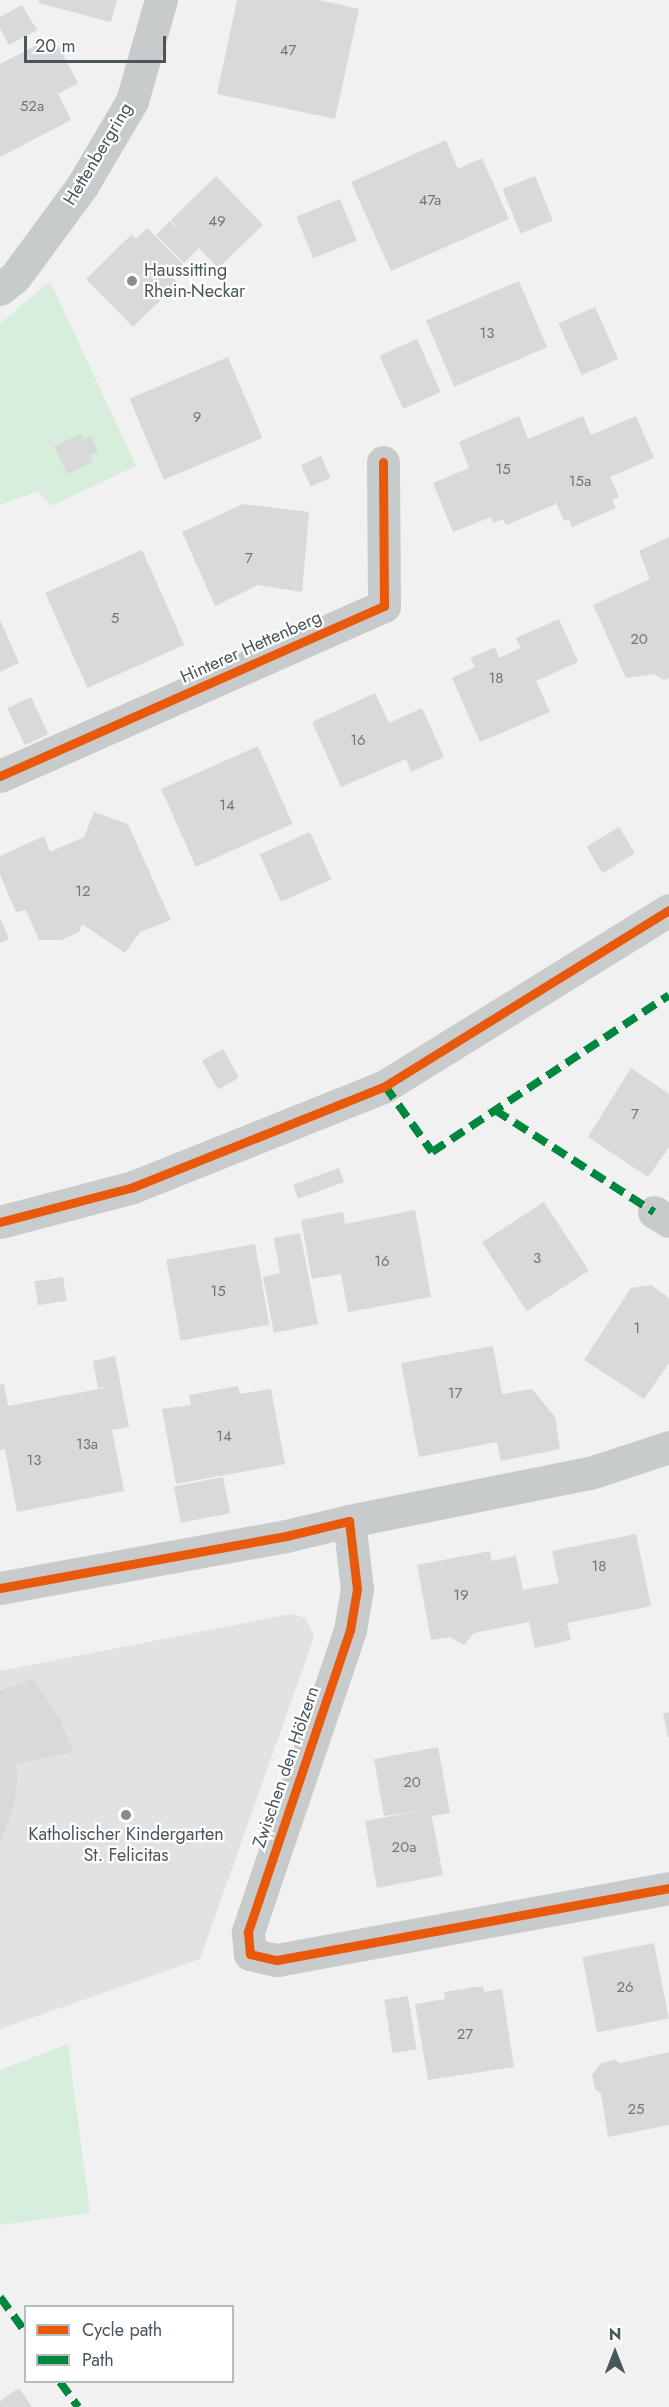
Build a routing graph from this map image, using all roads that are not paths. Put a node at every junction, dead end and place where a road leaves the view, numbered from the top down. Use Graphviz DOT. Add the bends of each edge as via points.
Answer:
graph roads {
  1 [pos="161,0"];
  2 [pos="0,289"];
  3 [pos="383,462"];
  4 [pos="0,776"];
  5 [pos="669,910"];
  6 [pos="0,1222"];
  7 [pos="669,1447"];
  8 [pos="349,1521"];
  9 [pos="0,1588"];
  10 [pos="669,1888"];
  1 -- 2 [label="street, Hettenbergring" via="132,101 82,186 15,278"];
  3 -- 4 [label="street, Hinterer Hettenberg" via="384,606"];
  5 -- 6 [label="street" via="385,1086 133,1187"];
  7 -- 8 [label="street" via="590,1473"];
  8 -- 9 [label="street"];
  8 -- 10 [label="street, Zwischen den Hölzern" via="357,1589 350,1630 248,1932 250,1954 277,1960"];
}
